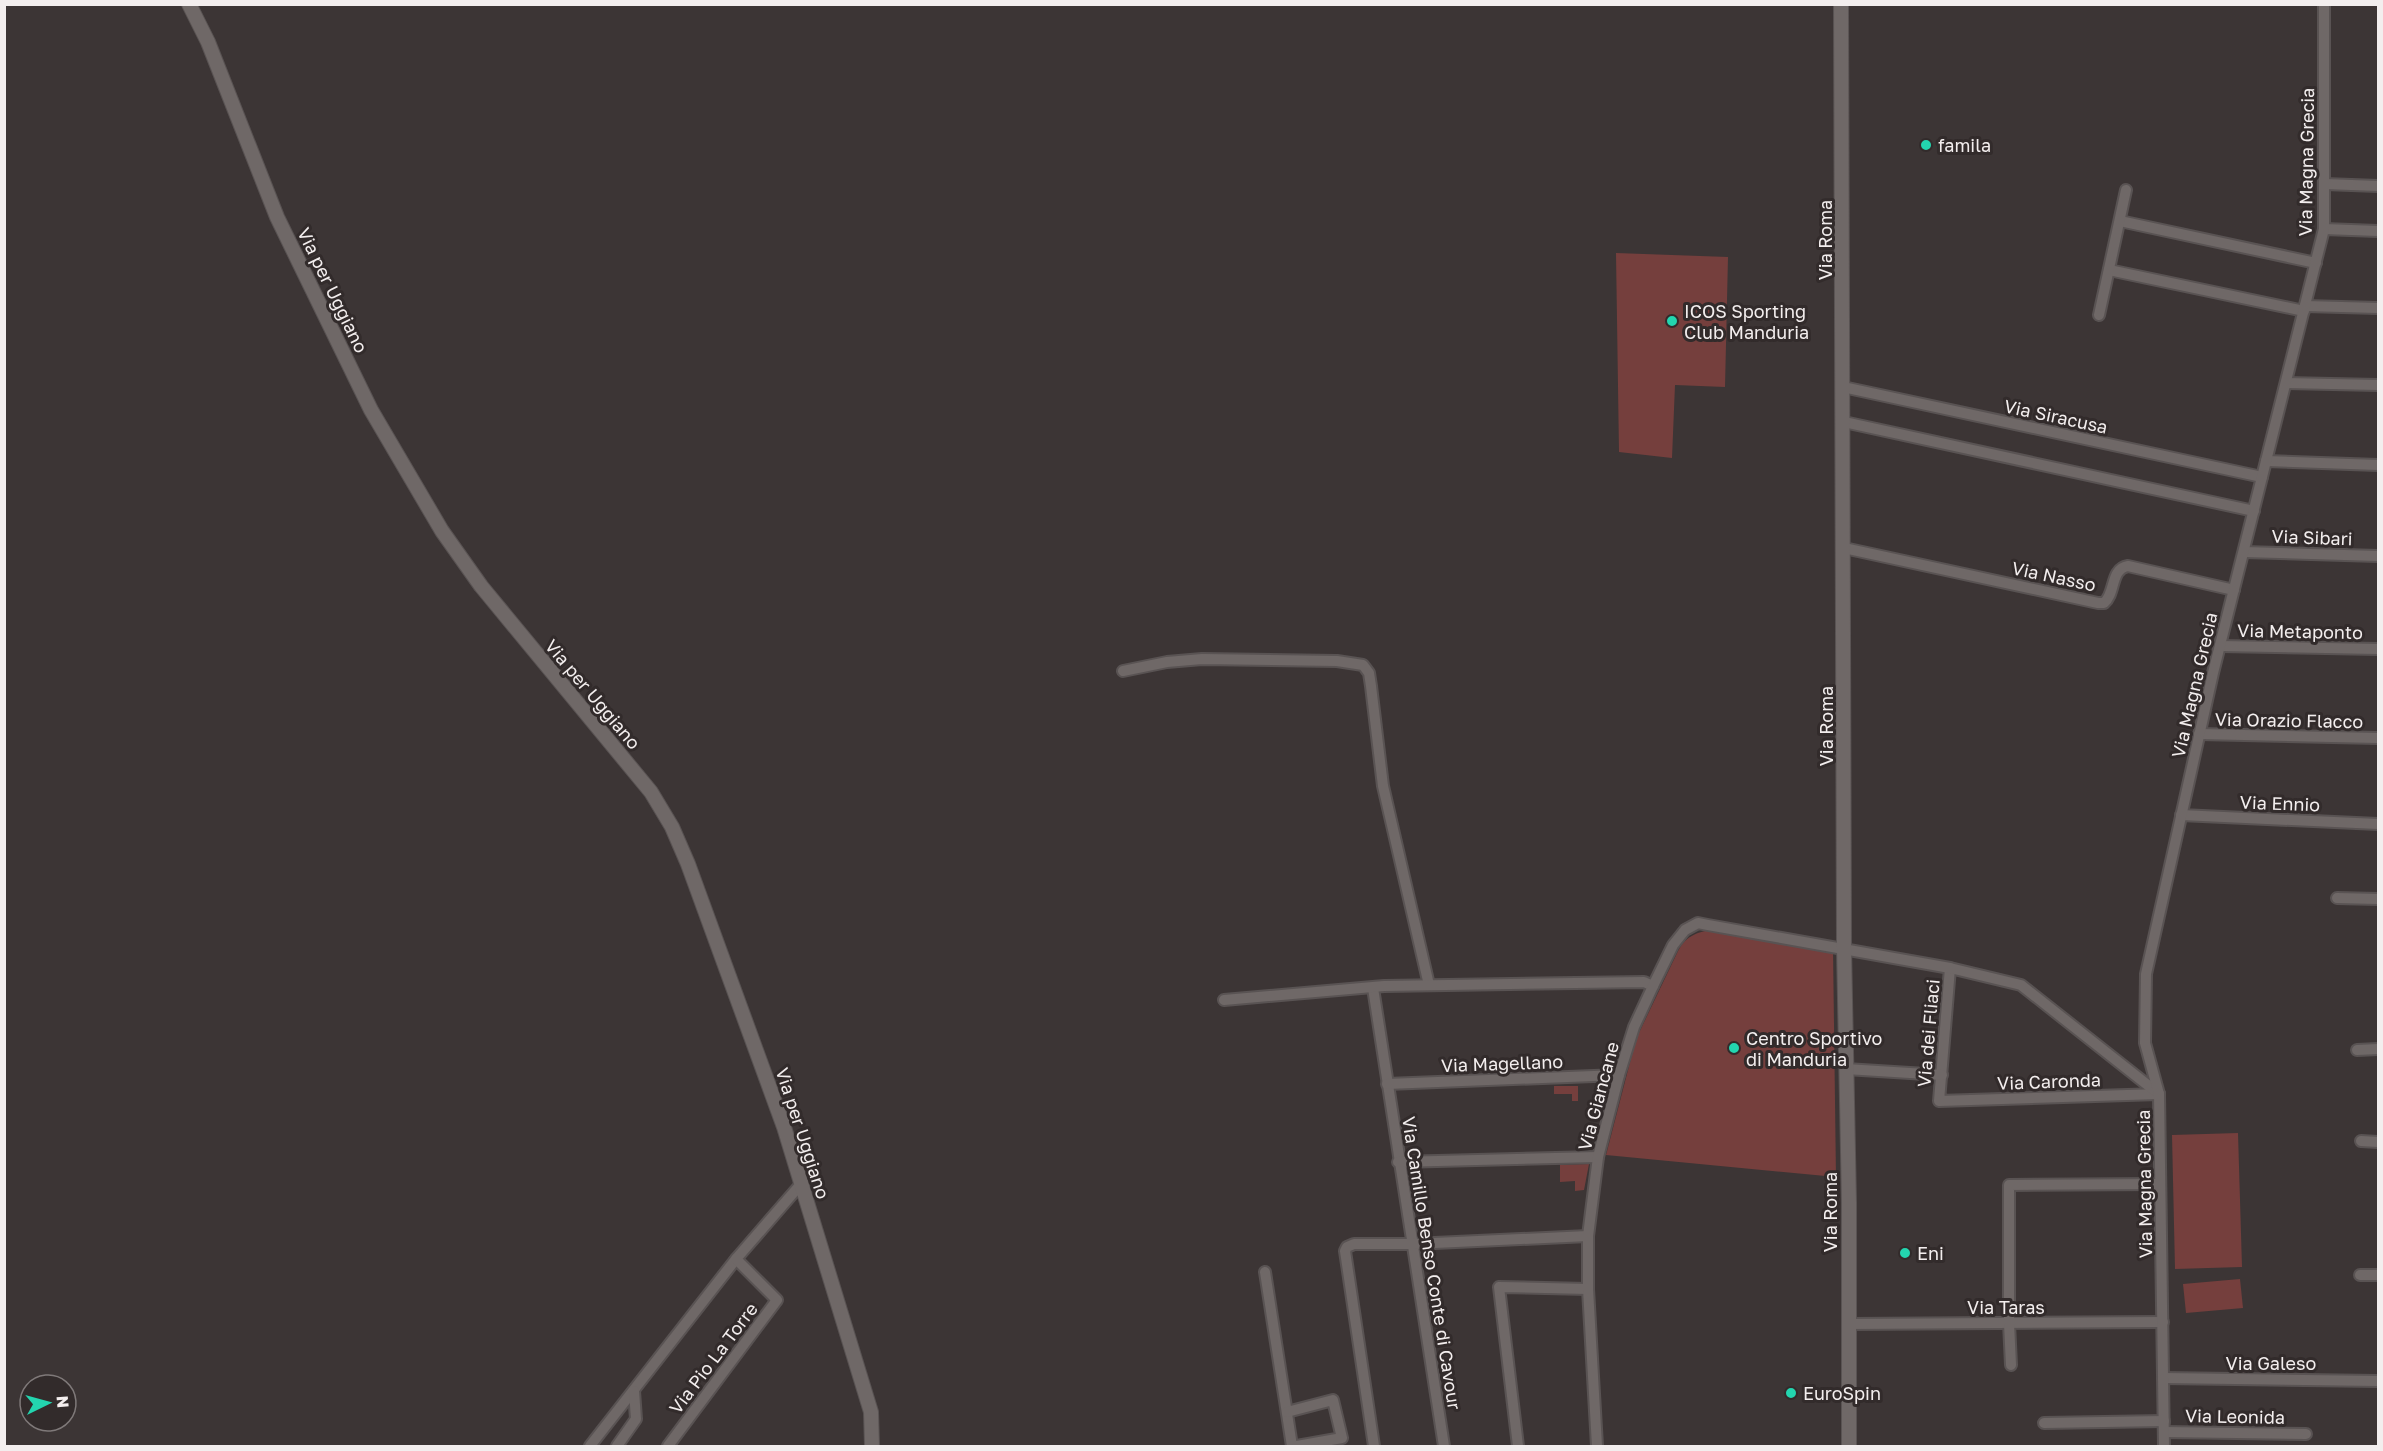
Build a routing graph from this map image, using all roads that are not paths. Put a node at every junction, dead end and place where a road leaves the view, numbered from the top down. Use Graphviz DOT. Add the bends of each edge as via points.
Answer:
graph roads {
  1 [pos="189,4"];
  2 [pos="1841,4"];
  3 [pos="2324,4"];
  4 [pos="2325,184"];
  5 [pos="2379,186"];
  6 [pos="2126,190"];
  7 [pos="2120,221"];
  8 [pos="2324,229"];
  9 [pos="2379,231"];
  10 [pos="2316,262"];
  11 [pos="2109,270"];
  12 [pos="2304,308"];
  13 [pos="2379,308"];
  14 [pos="2099,315"];
  15 [pos="2286,383"];
  16 [pos="2379,385"];
  17 [pos="1843,387"];
  18 [pos="1844,423"];
  19 [pos="2266,461"];
  20 [pos="2379,465"];
  21 [pos="2262,477"];
  22 [pos="2254,511"];
  23 [pos="1844,548"];
  24 [pos="2244,552"];
  25 [pos="2379,556"];
  26 [pos="2234,590"];
  27 [pos="2220,646"];
  28 [pos="2379,649"];
  29 [pos="1123,672"];
  30 [pos="2199,734"];
  31 [pos="2379,738"];
  32 [pos="2181,815"];
  33 [pos="2379,824"];
  34 [pos="2337,898"];
  35 [pos="2379,899"];
  36 [pos="1844,948"];
  37 [pos="1950,968"];
  38 [pos="1429,985"];
  39 [pos="1653,986"];
  40 [pos="1373,988"];
  41 [pos="1224,1000"];
  42 [pos="2379,1049"];
  43 [pos="2357,1050"];
  44 [pos="1846,1069"];
  45 [pos="1619,1075"];
  46 [pos="1941,1075"];
  47 [pos="1387,1084"];
  48 [pos="2159,1094"];
  49 [pos="1939,1101"];
  50 [pos="2361,1141"];
  51 [pos="2379,1142"];
  52 [pos="1598,1158"];
  53 [pos="1398,1162"];
  54 [pos="801,1184"];
  55 [pos="2160,1184"];
  56 [pos="1588,1236"];
  57 [pos="1413,1244"];
  58 [pos="736,1259"];
  59 [pos="1265,1272"];
  60 [pos="2360,1275"];
  61 [pos="2379,1275"];
  62 [pos="1588,1289"];
  63 [pos="2163,1322"];
  64 [pos="2009,1323"];
  65 [pos="1849,1324"];
  66 [pos="2011,1365"];
  67 [pos="2163,1378"];
  68 [pos="2379,1381"];
  69 [pos="634,1391"];
  70 [pos="1287,1413"];
  71 [pos="2044,1423"];
  72 [pos="2164,1426"];
  73 [pos="2306,1434"];
  74 [pos="590,1446"];
  75 [pos="618,1446"];
  76 [pos="668,1446"];
  77 [pos="872,1446"];
  78 [pos="1292,1446"];
  79 [pos="1297,1446"];
  80 [pos="1374,1446"];
  81 [pos="1444,1446"];
  82 [pos="1518,1446"];
  83 [pos="1597,1446"];
  84 [pos="1849,1446"];
  85 [pos="2164,1446"];
  1 -- 54 [label="street, Via per Uggiano" via="277,216 371,410 442,531 481,586 651,792 672,826 784,1127"];
  2 -- 17 [label="street, Via Roma"];
  3 -- 4 [label="street, Via Magna Grecia"];
  4 -- 5 [label="street"];
  4 -- 8 [label="street, Via Magna Grecia"];
  6 -- 7 [label="street"];
  7 -- 10 [label="street"];
  7 -- 11 [label="street"];
  8 -- 9 [label="street"];
  8 -- 10 [label="street, Via Magna Grecia"];
  10 -- 12 [label="street, Via Magna Grecia"];
  11 -- 12 [label="street"];
  11 -- 14 [label="street"];
  12 -- 13 [label="street"];
  12 -- 15 [label="street, Via Magna Grecia"];
  15 -- 16 [label="street"];
  15 -- 19 [label="street, Via Magna Grecia"];
  17 -- 18 [label="street, Via Roma"];
  17 -- 21 [label="street, Via Siracusa"];
  18 -- 22 [label="street"];
  18 -- 23 [label="street, Via Roma"];
  19 -- 20 [label="street"];
  19 -- 21 [label="street, Via Magna Grecia"];
  21 -- 22 [label="street, Via Magna Grecia"];
  22 -- 24 [label="street, Via Magna Grecia"];
  23 -- 26 [label="street, Via Nasso" via="2098,603 2109,599 2117,571 2128,566"];
  23 -- 36 [label="street, Via Roma"];
  24 -- 25 [label="street, Via Sibari"];
  24 -- 26 [label="street, Via Magna Grecia"];
  26 -- 27 [label="street, Via Magna Grecia"];
  27 -- 28 [label="street, Via Metaponto"];
  27 -- 30 [label="street, Via Magna Grecia"];
  29 -- 38 [label="street" via="1202,659 1338,661 1363,665 1369,673 1383,786"];
  30 -- 31 [label="street, Via Orazio Flacco"];
  30 -- 32 [label="street, Via Magna Grecia"];
  32 -- 33 [label="street, Via Ennio"];
  32 -- 48 [label="street, Via Magna Grecia" via="2146,974 2145,1043"];
  34 -- 35 [label="street"];
  36 -- 37 [label="street"];
  36 -- 39 [label="street, Via Giancane" via="1698,923 1685,930 1673,945"];
  36 -- 44 [label="street, Via Roma"];
  37 -- 46 [label="street, Via dei Fliaci"];
  37 -- 48 [label="street" via="2021,985"];
  38 -- 39 [label="street" via="1644,982"];
  38 -- 40 [label="street"];
  39 -- 45 [label="street, Via Giancane" via="1634,1027"];
  40 -- 41 [label="street"];
  40 -- 47 [label="street, Via Camillo Benso Conte di Cavour"];
  42 -- 43 [label="street"];
  44 -- 46 [label="street"];
  44 -- 65 [label="street, Via Roma"];
  45 -- 47 [label="street, Via Magellano"];
  45 -- 52 [label="street, Via Giancane"];
  46 -- 49 [label="street, Via dei Fliaci"];
  47 -- 53 [label="street, Via Camillo Benso Conte di Cavour"];
  48 -- 49 [label="street, Via Caronda"];
  48 -- 55 [label="street, Via Magna Grecia"];
  50 -- 51 [label="street"];
  52 -- 53 [label="street"];
  52 -- 56 [label="street, Via Giancane"];
  53 -- 57 [label="street, Via Camillo Benso Conte di Cavour"];
  54 -- 58 [label="street"];
  54 -- 77 [label="street, Via per Uggiano" via="871,1412"];
  55 -- 63 [label="street, Via Magna Grecia"];
  55 -- 64 [label="street" via="2009,1185"];
  56 -- 57 [label="street"];
  56 -- 62 [label="street, Via Giancane"];
  57 -- 80 [label="street" via="1354,1244 1346,1251"];
  57 -- 81 [label="street, Via Camillo Benso Conte di Cavour"];
  58 -- 69 [label="street"];
  58 -- 76 [label="street, Via Pio La Torre" via="777,1300"];
  59 -- 70 [label="street"];
  60 -- 61 [label="street"];
  62 -- 82 [label="street" via="1499,1287"];
  62 -- 83 [label="street, Via Giancane"];
  63 -- 64 [label="street, Via Taras"];
  63 -- 67 [label="street, Via Magna Grecia"];
  64 -- 65 [label="street, Via Taras"];
  64 -- 66 [label="street"];
  65 -- 84 [label="street, Via Roma"];
  67 -- 68 [label="street, Via Galeso"];
  67 -- 72 [label="street, Via Magna Grecia"];
  69 -- 74 [label="street"];
  69 -- 75 [label="street" via="636,1419"];
  70 -- 78 [label="street"];
  70 -- 79 [label="street" via="1333,1400 1342,1438"];
  71 -- 72 [label="street, Via Leonida"];
  72 -- 73 [label="street, Via Leonida"];
  72 -- 85 [label="street, Via Magna Grecia"];
}
